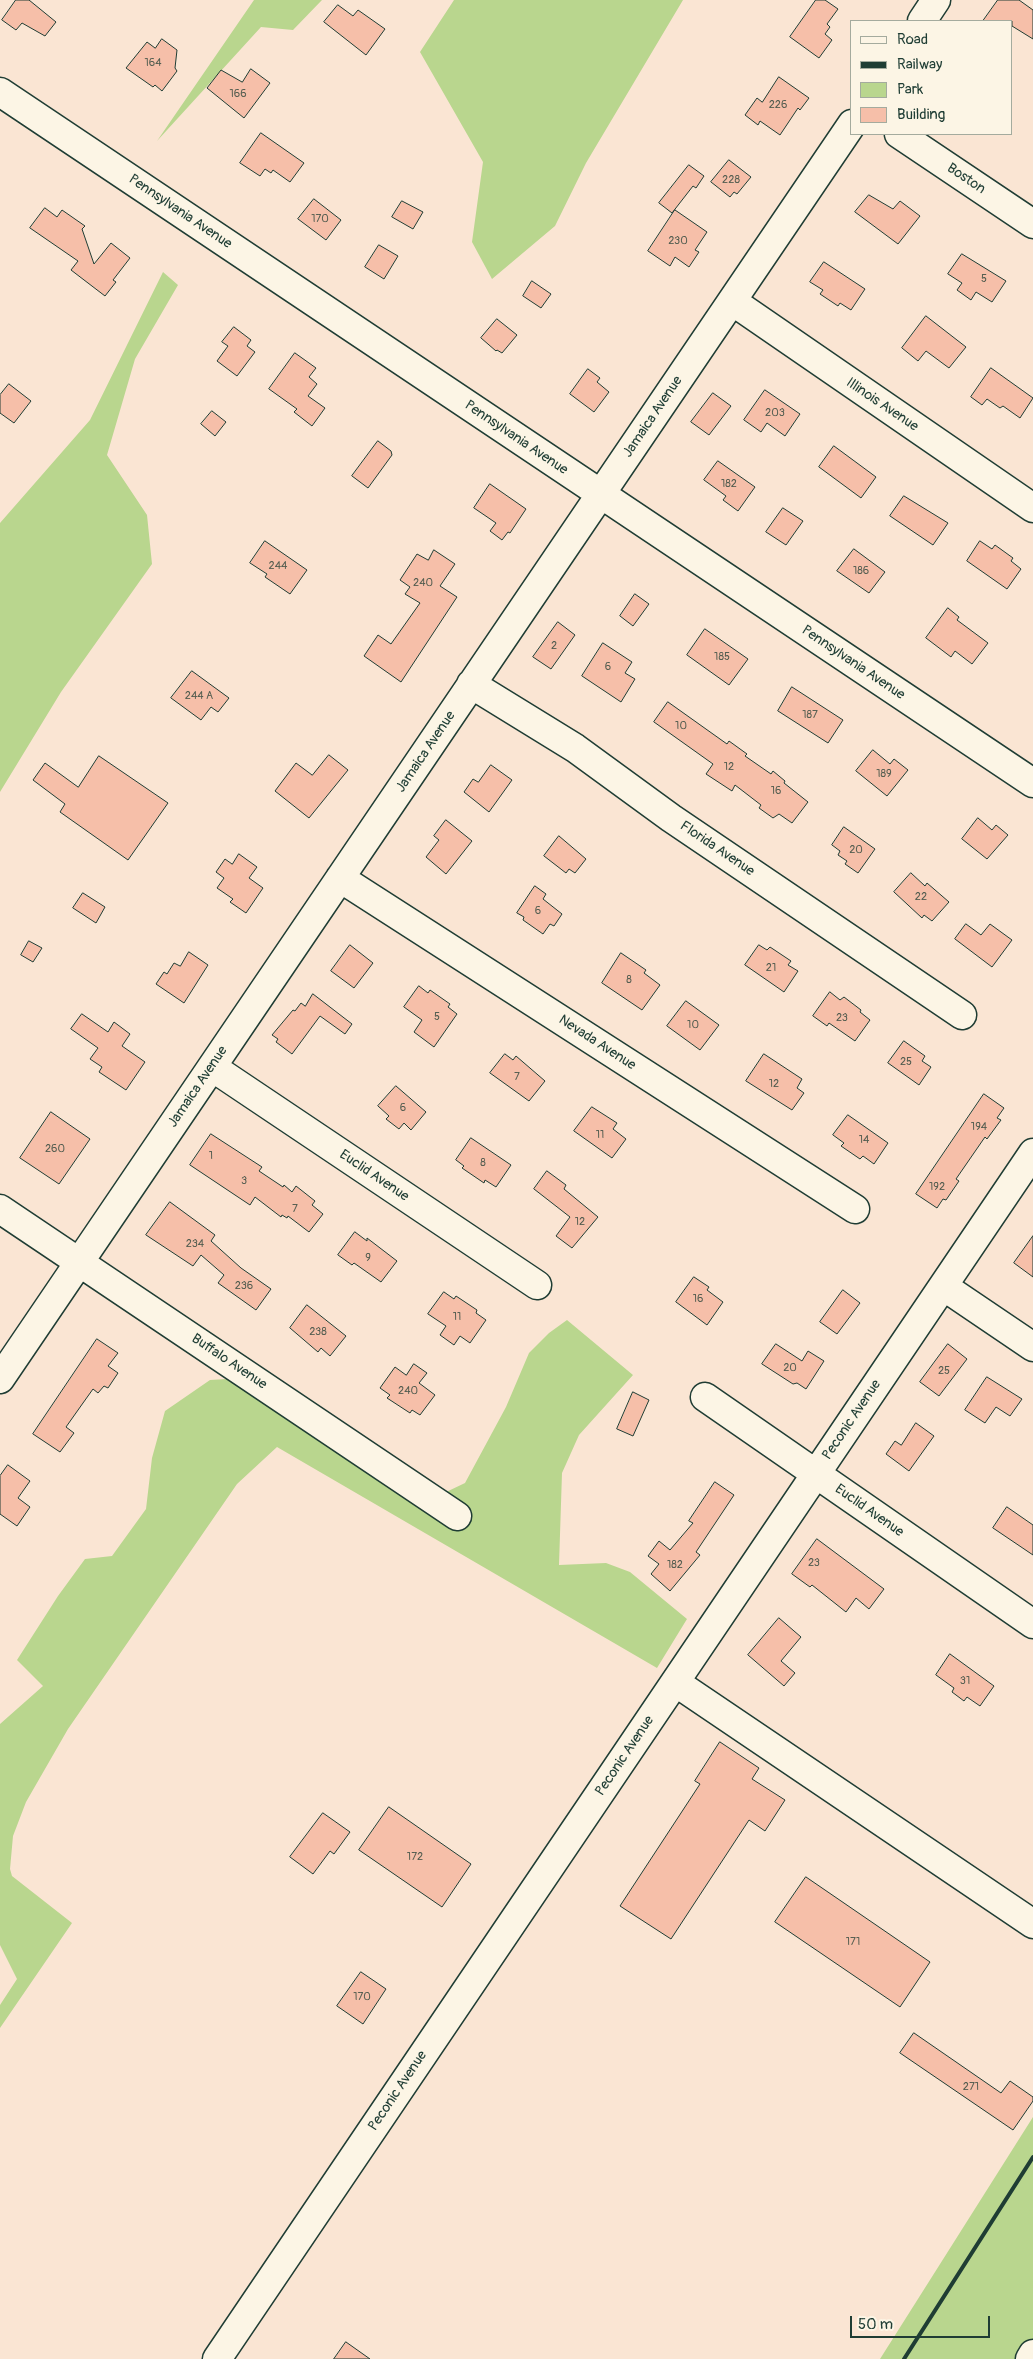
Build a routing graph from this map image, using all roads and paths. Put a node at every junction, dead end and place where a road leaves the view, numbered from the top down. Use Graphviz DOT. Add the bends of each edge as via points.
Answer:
graph roads {
  1 [pos="936,0"];
  2 [pos="923,20"];
  3 [pos="0,92"];
  4 [pos="850,127"];
  5 [pos="901,135"];
  6 [pos="1033,224"];
  7 [pos="732,301"];
  8 [pos="600,495"];
  9 [pos="1033,508"];
  10 [pos="471,684"];
  11 [pos="1033,783"];
  12 [pos="340,878"];
  13 [pos="962,1015"];
  14 [pos="212,1066"];
  15 [pos="1033,1153"];
  16 [pos="854,1208"];
  17 [pos="0,1209"];
  18 [pos="80,1262"];
  19 [pos="537,1285"];
  20 [pos="943,1286"];
  21 [pos="1033,1347"];
  22 [pos="0,1379"];
  23 [pos="705,1397"];
  24 [pos="816,1474"];
  25 [pos="457,1516"];
  26 [pos="1033,1624"];
  27 [pos="675,1682"];
  28 [pos="1033,1924"];
  29 [pos="1033,2354"];
  30 [pos="217,2359"];
  31 [pos="1030,2359"];
  1 -- 2 [label="street"];
  3 -- 8 [label="street, Pennsylvania Avenue"];
  4 -- 7 [label="street, Jamaica Avenue"];
  5 -- 6 [label="street, Boston"];
  7 -- 8 [label="street, Jamaica Avenue"];
  7 -- 9 [label="street, Illinois Avenue"];
  8 -- 10 [label="street, Jamaica Avenue"];
  8 -- 11 [label="street, Pennsylvania Avenue"];
  10 -- 12 [label="street, Jamaica Avenue"];
  10 -- 13 [label="street, Florida Avenue" via="574,748 671,818"];
  12 -- 14 [label="street, Jamaica Avenue"];
  12 -- 16 [label="street, Nevada Avenue"];
  14 -- 18 [label="street, Jamaica Avenue"];
  14 -- 19 [label="street, Euclid Avenue"];
  15 -- 20 [label="street, Peconic Avenue"];
  17 -- 18 [label="street, Buffalo Avenue"];
  18 -- 22 [label="street, Jamaica Avenue"];
  18 -- 25 [label="street, Buffalo Avenue"];
  20 -- 21 [label="street"];
  20 -- 24 [label="street, Peconic Avenue"];
  23 -- 24 [label="street, Euclid Avenue"];
  24 -- 26 [label="street, Euclid Avenue"];
  24 -- 27 [label="street, Peconic Avenue"];
  27 -- 28 [label="street"];
  27 -- 30 [label="street, Peconic Avenue"];
  29 -- 31 [label="street"];
}
